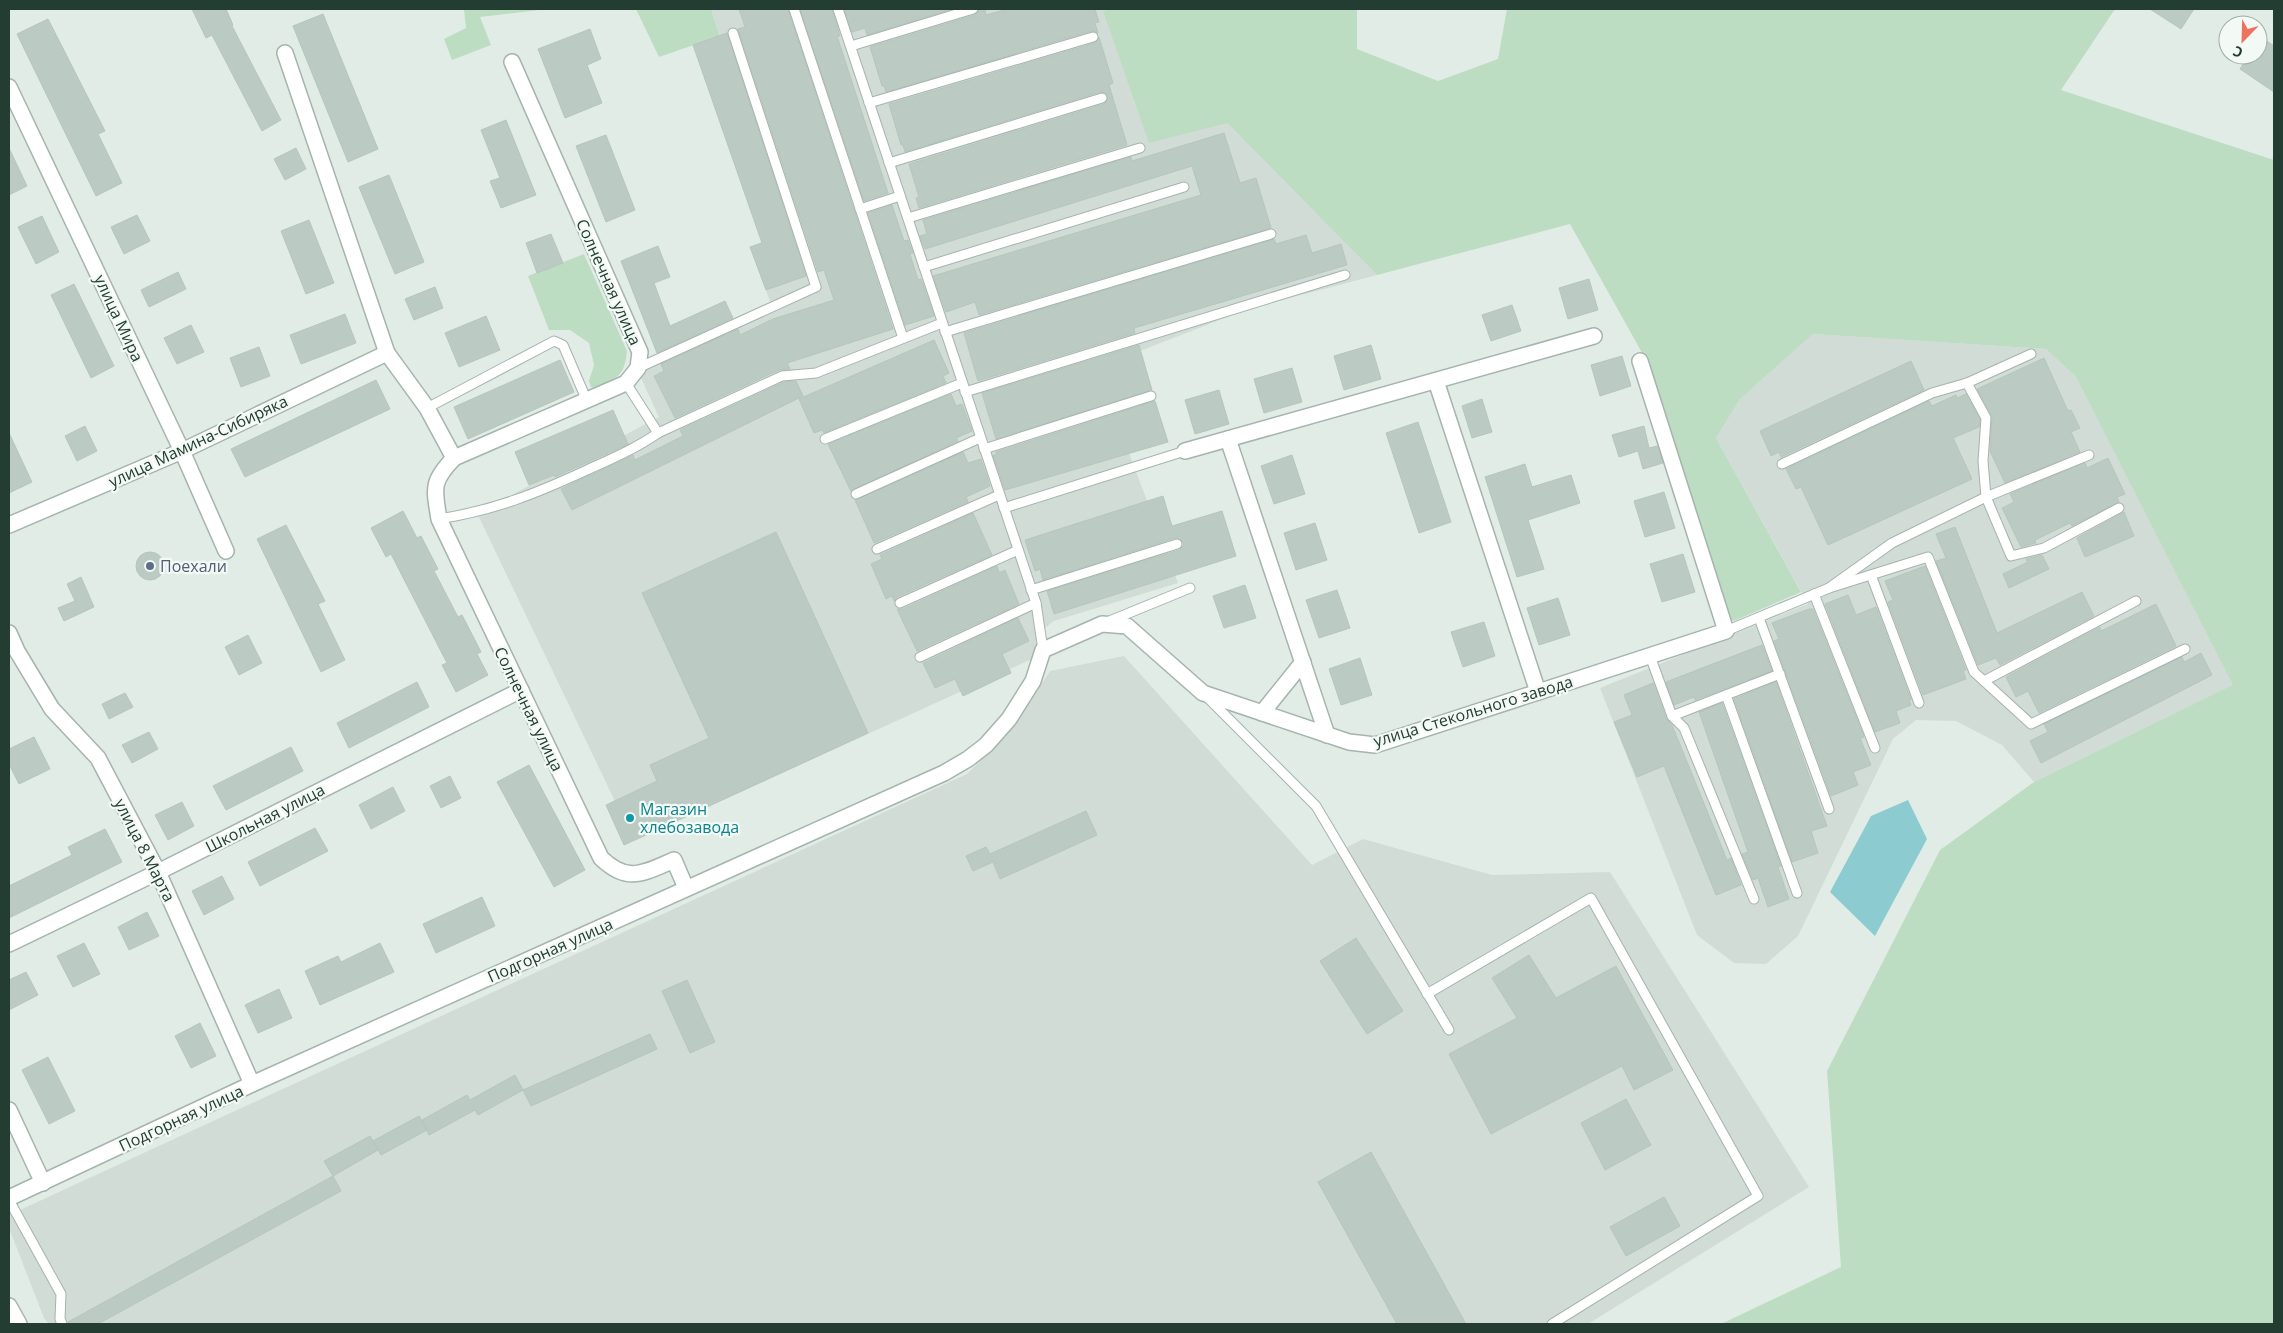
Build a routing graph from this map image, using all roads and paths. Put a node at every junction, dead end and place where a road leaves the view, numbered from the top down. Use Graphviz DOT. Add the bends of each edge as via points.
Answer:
graph roads {
  1 [pos="794,9"];
  2 [pos="838,9"];
  3 [pos="973,9"];
  4 [pos="732,33"];
  5 [pos="1093,37"];
  6 [pos="850,46"];
  7 [pos="285,53"];
  8 [pos="512,62"];
  9 [pos="9,87"];
  10 [pos="1102,98"];
  11 [pos="869,104"];
  12 [pos="1140,148"];
  13 [pos="889,163"];
  14 [pos="1184,187"];
  15 [pos="900,196"];
  16 [pos="860,209"];
  17 [pos="908,218"];
  18 [pos="1271,234"];
  19 [pos="924,267"];
  20 [pos="1345,275"];
  21 [pos="944,327"];
  22 [pos="1594,336"];
  23 [pos="903,338"];
  24 [pos="386,353"];
  25 [pos="2031,354"];
  26 [pos="1640,361"];
  27 [pos="638,368"];
  28 [pos="1436,380"];
  29 [pos="626,383"];
  30 [pos="962,383"];
  31 [pos="1967,383"];
  32 [pos="965,392"];
  33 [pos="1151,396"];
  34 [pos="587,401"];
  35 [pos="427,408"];
  36 [pos="658,433"];
  37 [pos="980,438"];
  38 [pos="825,439"];
  39 [pos="1228,439"];
  40 [pos="984,449"];
  41 [pos="182,451"];
  42 [pos="1186,451"];
  43 [pos="2089,455"];
  44 [pos="454,458"];
  45 [pos="1782,464"];
  46 [pos="856,494"];
  47 [pos="999,495"];
  48 [pos="1986,497"];
  49 [pos="1004,508"];
  50 [pos="2119,508"];
  51 [pos="439,519"];
  52 [pos="9,525"];
  53 [pos="1177,544"];
  54 [pos="877,548"];
  55 [pos="1018,550"];
  56 [pos="226,551"];
  57 [pos="1872,574"];
  58 [pos="1190,588"];
  59 [pos="1830,588"];
  60 [pos="1031,590"];
  61 [pos="1814,594"];
  62 [pos="2136,601"];
  63 [pos="900,603"];
  64 [pos="1036,603"];
  65 [pos="1759,618"];
  66 [pos="1102,624"];
  67 [pos="1726,631"];
  68 [pos="9,633"];
  69 [pos="2185,649"];
  70 [pos="1042,650"];
  71 [pos="1650,656"];
  72 [pos="920,657"];
  73 [pos="1303,662"];
  74 [pos="1780,674"];
  75 [pos="1984,681"];
  76 [pos="520,690"];
  77 [pos="1538,692"];
  78 [pos="1204,693"];
  79 [pos="1726,695"];
  80 [pos="1919,703"];
  81 [pos="1262,713"];
  82 [pos="1672,716"];
  83 [pos="1327,735"];
  84 [pos="1875,748"];
  85 [pos="1829,809"];
  86 [pos="158,872"];
  87 [pos="686,888"];
  88 [pos="1797,894"];
  89 [pos="1754,899"];
  90 [pos="9,944"];
  91 [pos="1427,994"];
  92 [pos="1449,1030"];
  93 [pos="252,1084"];
  94 [pos="9,1110"];
  95 [pos="43,1182"];
  96 [pos="9,1199"];
  97 [pos="9,1308"];
  98 [pos="19,1324"];
  99 [pos="62,1324"];
  100 [pos="1552,1324"];
  1 -- 16 [label="lane"];
  2 -- 6 [label="lane"];
  3 -- 6 [label="lane"];
  4 -- 27 [label="lane" via="816,287"];
  5 -- 11 [label="lane"];
  6 -- 11 [label="lane"];
  7 -- 24 [label="street"];
  8 -- 27 [label="street, Солнечная улица" via="640,352"];
  9 -- 41 [label="street, улица Мира"];
  10 -- 13 [label="lane"];
  11 -- 13 [label="lane"];
  12 -- 17 [label="lane"];
  13 -- 15 [label="lane"];
  14 -- 19 [label="lane"];
  15 -- 16 [label="lane"];
  15 -- 17 [label="lane"];
  16 -- 23 [label="lane"];
  17 -- 19 [label="lane"];
  18 -- 21 [label="lane"];
  19 -- 21 [label="lane"];
  20 -- 32 [label="lane"];
  21 -- 23 [label="lane"];
  21 -- 30 [label="lane"];
  22 -- 28 [label="street"];
  23 -- 36 [label="lane" via="816,373 782,376"];
  24 -- 35 [label="street"];
  24 -- 41 [label="street, улица Мамина-Сибиряка"];
  25 -- 31 [label="lane"];
  26 -- 67 [label="street"];
  27 -- 29 [label="street, Солнечная улица"];
  28 -- 39 [label="street"];
  28 -- 77 [label="street"];
  29 -- 34 [label="street, Солнечная улица"];
  29 -- 36 [label="lane"];
  30 -- 32 [label="lane"];
  30 -- 38 [label="lane"];
  31 -- 45 [label="lane" via="1932,393"];
  31 -- 48 [label="lane" via="1986,418 1983,460"];
  32 -- 37 [label="lane"];
  33 -- 40 [label="lane"];
  34 -- 35 [label="lane" via="562,345 554,341"];
  34 -- 44 [label="street, Солнечная улица"];
  35 -- 44 [label="street"];
  36 -- 51 [label="lane" via="639,446 531,495 477,513"];
  37 -- 40 [label="lane"];
  37 -- 46 [label="lane"];
  39 -- 42 [label="street"];
  39 -- 73 [label="street"];
  40 -- 47 [label="lane"];
  41 -- 52 [label="street, улица Мамина-Сибиряка"];
  41 -- 56 [label="street, улица Мира"];
  42 -- 49 [label="lane"];
  43 -- 48 [label="lane"];
  44 -- 51 [label="street, Солнечная улица" via="440,472 434,489"];
  47 -- 49 [label="lane"];
  47 -- 54 [label="lane"];
  48 -- 50 [label="lane" via="2011,556 2044,548"];
  48 -- 59 [label="lane" via="1892,542"];
  49 -- 55 [label="lane"];
  51 -- 76 [label="street, Солнечная улица"];
  53 -- 60 [label="lane"];
  55 -- 60 [label="lane"];
  55 -- 63 [label="lane"];
  57 -- 59 [label="lane"];
  57 -- 75 [label="lane" via="1928,557 1974,672"];
  57 -- 80 [label="lane"];
  58 -- 66 [label="lane"];
  59 -- 61 [label="lane"];
  60 -- 64 [label="lane"];
  61 -- 65 [label="lane"];
  61 -- 84 [label="lane"];
  62 -- 75 [label="lane"];
  64 -- 70 [label="lane"];
  64 -- 72 [label="lane"];
  65 -- 67 [label="lane"];
  65 -- 74 [label="lane"];
  66 -- 70 [label="street, улица Стекольного завода"];
  66 -- 78 [label="street, улица Стекольного завода" via="1127,626"];
  67 -- 71 [label="street, улица Стекольного завода"];
  68 -- 86 [label="street, улица 8 Марта" via="52,709 98,758"];
  69 -- 75 [label="lane" via="2032,724"];
  70 -- 87 [label="street, Подгорная улица" via="1033,681 1009,719 986,745 968,759 944,773"];
  71 -- 77 [label="street, улица Стекольного завода"];
  71 -- 82 [label="lane"];
  73 -- 81 [label="street"];
  73 -- 83 [label="street"];
  74 -- 79 [label="lane"];
  74 -- 85 [label="lane"];
  76 -- 86 [label="street, Школьная улица"];
  76 -- 87 [label="street, Солнечная улица" via="601,858 613,870 626,874 643,873 674,860"];
  77 -- 83 [label="street, улица Стекольного завода" via="1375,745 1348,742"];
  78 -- 81 [label="street, улица Стекольного завода"];
  78 -- 91 [label="lane" via="1316,806"];
  79 -- 82 [label="lane"];
  79 -- 88 [label="lane"];
  81 -- 83 [label="street, улица Стекольного завода"];
  82 -- 89 [label="lane" via="1684,728"];
  86 -- 90 [label="street, Школьная улица"];
  86 -- 93 [label="street, улица 8 Марта"];
  87 -- 93 [label="street, Подгорная улица"];
  91 -- 92 [label="lane"];
  91 -- 100 [label="lane" via="1591,898 1758,1196"];
  93 -- 95 [label="street, Подгорная улица"];
  94 -- 95 [label="street"];
  95 -- 96 [label="street, Подгорная улица"];
  96 -- 99 [label="lane" via="61,1294"];
  97 -- 98 [label="street"];
}
